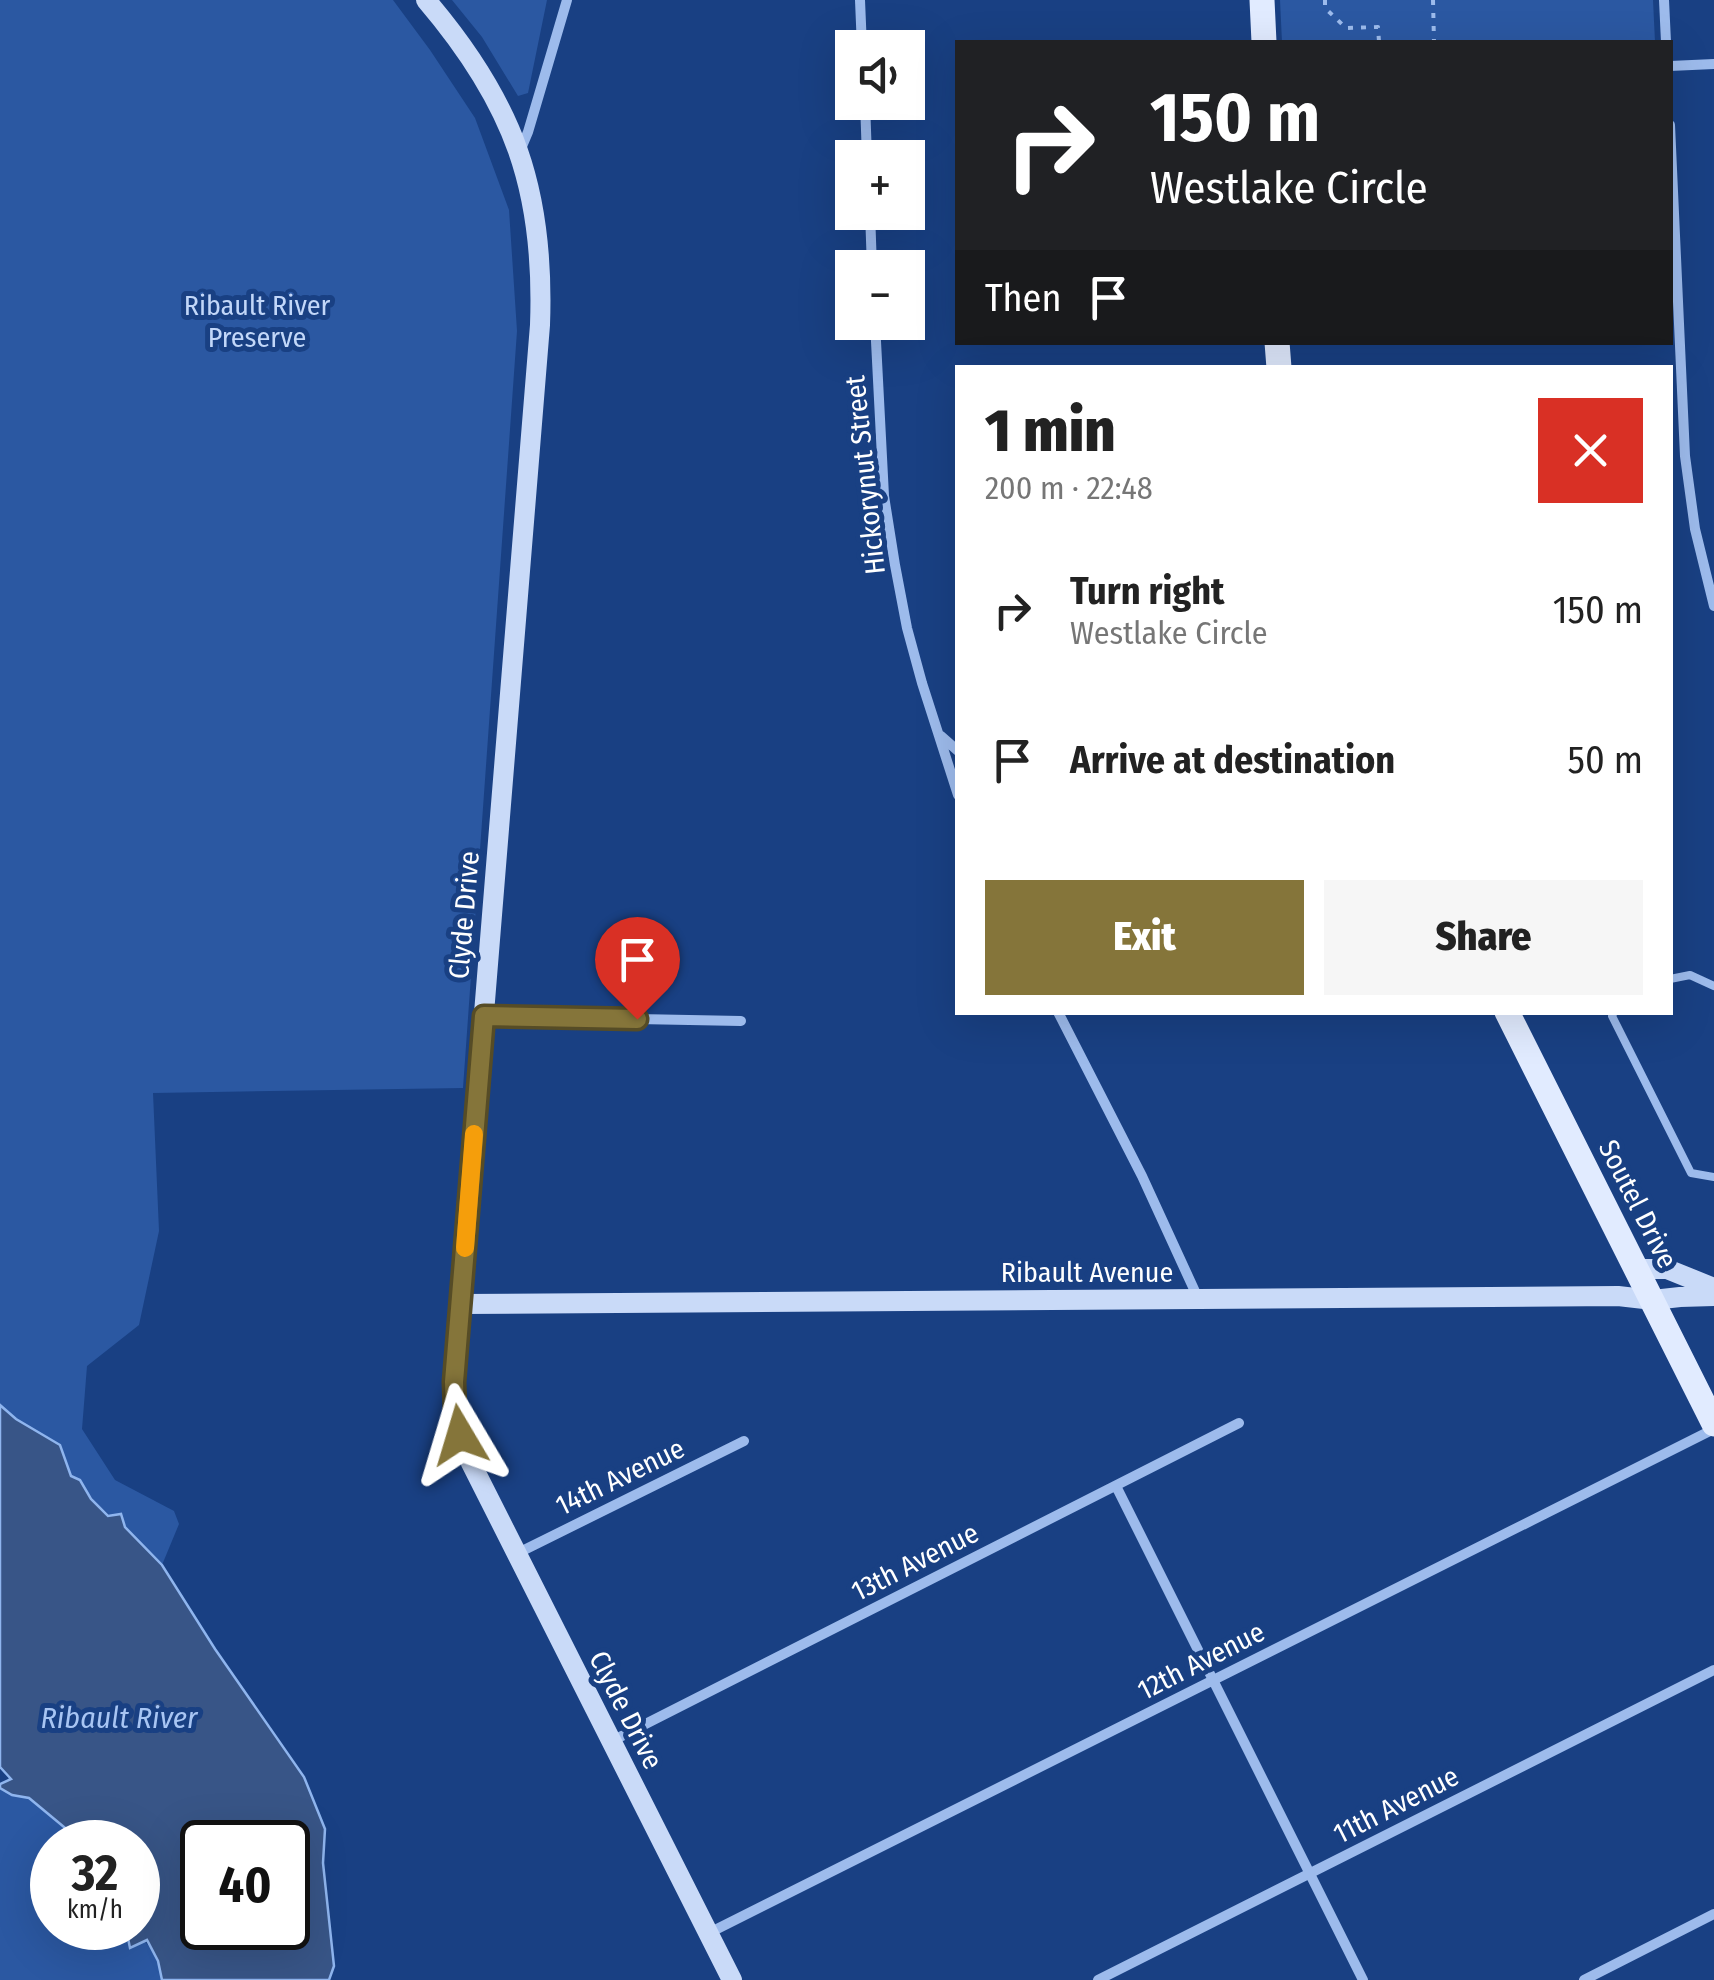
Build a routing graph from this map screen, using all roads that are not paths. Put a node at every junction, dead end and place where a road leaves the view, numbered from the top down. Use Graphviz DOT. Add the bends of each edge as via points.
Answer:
graph roads {
  1 [pos="426,0"];
  2 [pos="568,0"];
  3 [pos="860,0"];
  4 [pos="1262,0"];
  5 [pos="1664,0"];
  6 [pos="861,30"];
  7 [pos="1264,40"];
  8 [pos="1666,40"];
  9 [pos="1714,64"];
  10 [pos="1673,66"];
  11 [pos="520,152"];
  12 [pos="1673,191"];
  13 [pos="876,340"];
  14 [pos="1714,606"];
  15 [pos="940,736"];
  16 [pos="955,749"];
  17 [pos="955,785"];
  18 [pos="1673,978"];
  19 [pos="1714,986"];
  20 [pos="1060,1015"];
  21 [pos="1510,1015"];
  22 [pos="1612,1015"];
  23 [pos="484,1016"];
  24 [pos="741,1021"];
  25 [pos="1714,1177"];
  26 [pos="1637,1269"];
  27 [pos="1714,1288"];
  28 [pos="1714,1296"];
  29 [pos="1199,1299"];
  30 [pos="1652,1300"];
  31 [pos="461,1304"];
  32 [pos="1239,1423"];
  33 [pos="1714,1426"];
  34 [pos="744,1441"];
  35 [pos="1116,1486"];
  36 [pos="516,1554"];
  37 [pos="1714,1670"];
  38 [pos="1212,1680"];
  39 [pos="611,1742"];
  40 [pos="1310,1874"];
  41 [pos="1714,1914"];
  42 [pos="708,1933"];
  43 [pos="732,1980"];
  44 [pos="1098,1980"];
  45 [pos="1363,1980"];
  46 [pos="1584,1980"];
  1 -- 11 [label="street, Clyde Drive" via="484,76"];
  2 -- 11 [label="street"];
  3 -- 6 [label="street"];
  4 -- 7 [label="main road"];
  5 -- 8 [label="street"];
  9 -- 10 [label="street"];
  11 -- 23 [label="street, Clyde Drive" via="538,228 540,325"];
  12 -- 14 [label="street" via="1685,456"];
  13 -- 15 [label="street, Hickorynut Street" via="894,565"];
  15 -- 16 [label="street"];
  15 -- 17 [label="street, Hickorynut Street"];
  18 -- 19 [label="lane" via="1690,975"];
  20 -- 29 [label="street"];
  21 -- 26 [label="main road, Soutel Drive"];
  22 -- 25 [label="lane" via="1691,1173"];
  23 -- 24 [label="street"];
  23 -- 31 [label="street, Clyde Drive"];
  26 -- 27 [label="street" via="1666,1269"];
  26 -- 30 [label="main road, Soutel Drive"];
  28 -- 30 [label="street, Ribault Avenue"];
  29 -- 30 [label="street, Ribault Avenue"];
  29 -- 31 [label="street, Ribault Avenue"];
  30 -- 33 [label="main road, Soutel Drive"];
  31 -- 36 [label="street, Clyde Drive" via="454,1382 460,1435"];
  32 -- 35 [label="street, 13th Avenue"];
  33 -- 38 [label="street, 12th Avenue"];
  34 -- 36 [label="street, 14th Avenue"];
  35 -- 38 [label="street"];
  35 -- 39 [label="street, 13th Avenue"];
  36 -- 39 [label="street, Clyde Drive"];
  37 -- 40 [label="street, 11th Avenue"];
  38 -- 40 [label="street"];
  38 -- 42 [label="street, 12th Avenue"];
  39 -- 42 [label="street, Clyde Drive"];
  40 -- 44 [label="street, 11th Avenue"];
  40 -- 45 [label="street"];
  41 -- 46 [label="street"];
  42 -- 43 [label="street, Clyde Drive"];
}
